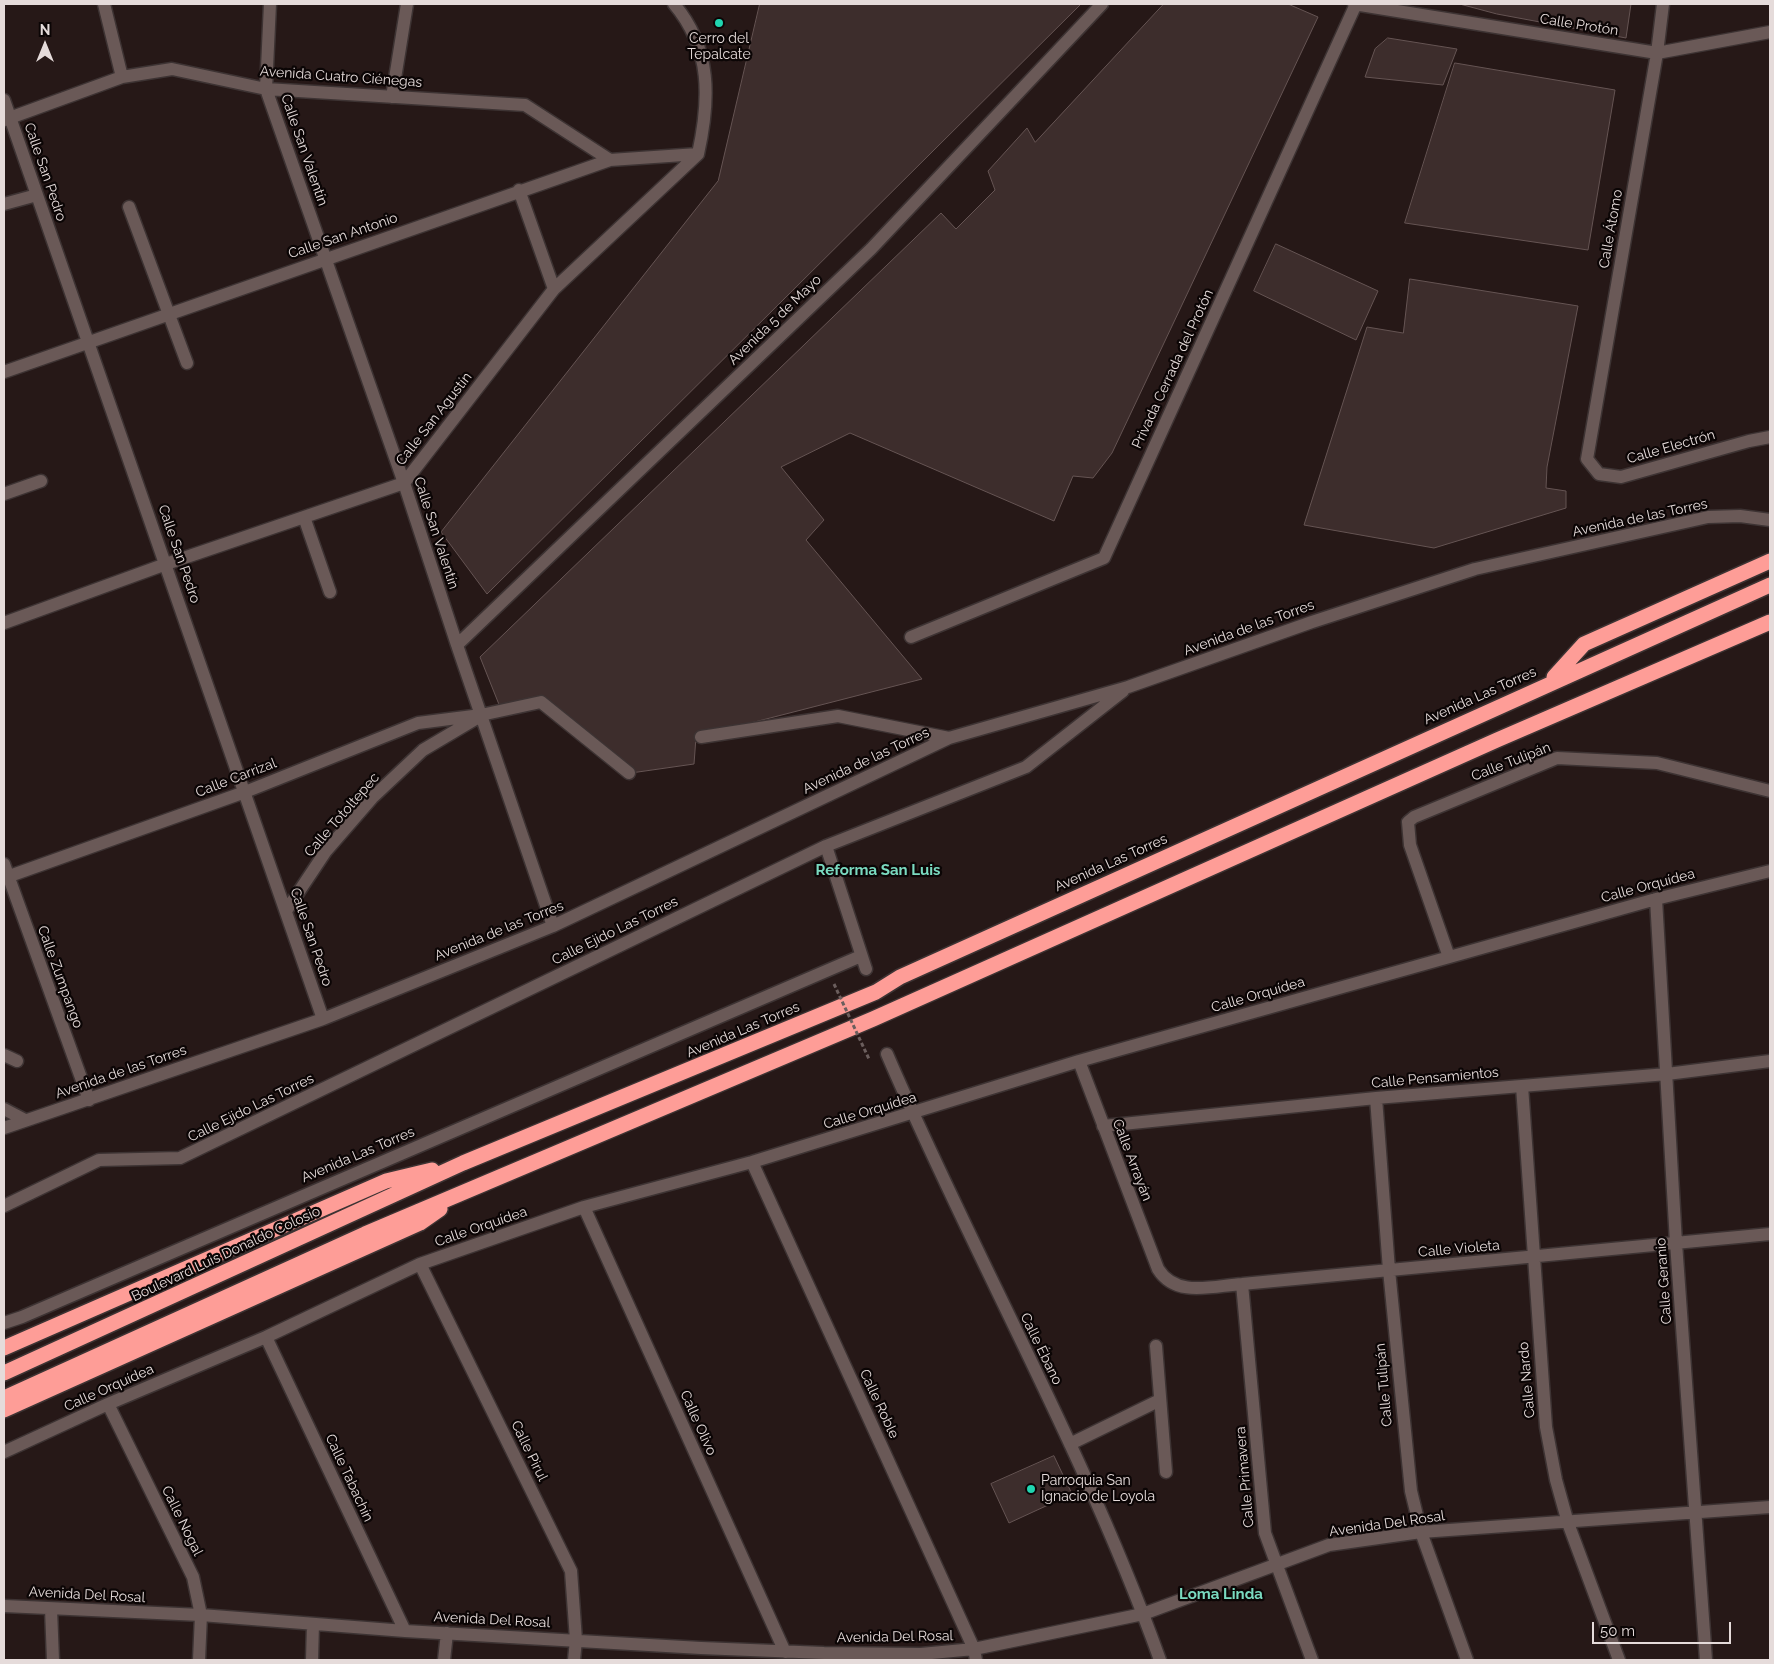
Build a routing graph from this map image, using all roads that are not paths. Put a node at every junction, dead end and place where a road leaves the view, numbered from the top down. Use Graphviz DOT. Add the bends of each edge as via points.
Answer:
graph roads {
  1 [pos="104,4"];
  2 [pos="270,4"];
  3 [pos="407,4"];
  4 [pos="674,4"];
  5 [pos="1102,4"];
  6 [pos="1355,4"];
  7 [pos="1663,4"];
  8 [pos="1770,32"];
  9 [pos="1657,53"];
  10 [pos="122,77"];
  11 [pos="266,88"];
  12 [pos="392,97"];
  13 [pos="4,100"];
  14 [pos="7,119"];
  15 [pos="698,154"];
  16 [pos="610,160"];
  17 [pos="519,190"];
  18 [pos="37,195"];
  19 [pos="4,204"];
  20 [pos="130,207"];
  21 [pos="326,257"];
  22 [pos="554,288"];
  23 [pos="168,313"];
  24 [pos="88,344"];
  25 [pos="187,362"];
  26 [pos="4,372"];
  27 [pos="1770,437"];
  28 [pos="1586,459"];
  29 [pos="41,482"];
  30 [pos="404,483"];
  31 [pos="4,494"];
  32 [pos="304,517"];
  33 [pos="1770,520"];
  34 [pos="1770,561"];
  35 [pos="166,564"];
  36 [pos="1770,585"];
  37 [pos="330,592"];
  38 [pos="1770,622"];
  39 [pos="4,623"];
  40 [pos="911,638"];
  41 [pos="457,645"];
  42 [pos="1549,683"];
  43 [pos="1128,687"];
  44 [pos="481,715"];
  45 [pos="701,737"];
  46 [pos="950,738"];
  47 [pos="629,773"];
  48 [pos="1770,791"];
  49 [pos="245,792"];
  50 [pos="826,846"];
  51 [pos="4,864"];
  52 [pos="1770,871"];
  53 [pos="6,877"];
  54 [pos="1656,899"];
  55 [pos="286,912"];
  56 [pos="553,926"];
  57 [pos="861,956"];
  58 [pos="1449,957"];
  59 [pos="866,969"];
  60 [pos="323,1019"];
  61 [pos="4,1054"];
  62 [pos="886,1054"];
  63 [pos="17,1061"];
  64 [pos="1079,1061"];
  65 [pos="1770,1061"];
  66 [pos="1667,1074"];
  67 [pos="1522,1086"];
  68 [pos="1376,1098"];
  69 [pos="88,1100"];
  70 [pos="4,1109"];
  71 [pos="912,1114"];
  72 [pos="25,1120"];
  73 [pos="1103,1126"];
  74 [pos="4,1128"];
  75 [pos="752,1162"];
  76 [pos="463,1164"];
  77 [pos="463,1192"];
  78 [pos="4,1206"];
  79 [pos="584,1207"];
  80 [pos="1770,1234"];
  81 [pos="1676,1243"];
  82 [pos="1532,1258"];
  83 [pos="420,1264"];
  84 [pos="1158,1269"];
  85 [pos="1389,1270"];
  86 [pos="1242,1284"];
  87 [pos="4,1323"];
  88 [pos="266,1337"];
  89 [pos="1156,1346"];
  90 [pos="4,1348"];
  91 [pos="4,1373"];
  92 [pos="4,1398"];
  93 [pos="1160,1400"];
  94 [pos="108,1404"];
  95 [pos="4,1410"];
  96 [pos="1070,1444"];
  97 [pos="4,1452"];
  98 [pos="1166,1472"];
  99 [pos="1770,1507"];
  100 [pos="1696,1513"];
  101 [pos="1568,1523"];
  102 [pos="1421,1532"];
  103 [pos="1277,1566"];
  104 [pos="4,1606"];
  105 [pos="51,1609"];
  106 [pos="1143,1614"];
  107 [pos="201,1615"];
  108 [pos="313,1624"];
  109 [pos="405,1631"];
  110 [pos="447,1633"];
  111 [pos="576,1640"];
  112 [pos="785,1652"];
  113 [pos="701,1654"];
  114 [pos="975,1655"];
  115 [pos="823,1657"];
  116 [pos="53,1660"];
  117 [pos="199,1660"];
  118 [pos="312,1660"];
  119 [pos="444,1660"];
  120 [pos="574,1660"];
  121 [pos="1160,1660"];
  122 [pos="1312,1660"];
  123 [pos="1467,1660"];
  124 [pos="1619,1660"];
  125 [pos="1706,1660"];
  1 -- 10 [label="street"];
  2 -- 11 [label="street, Calle San Valentín"];
  3 -- 12 [label="street"];
  4 -- 15 [label="street" via="694,34 702,60 706,117"];
  5 -- 41 [label="street, Avenida 5 de Mayo" via="871,249"];
  6 -- 9 [label="street, Calle Protón"];
  6 -- 40 [label="street, Privada Cerrada del Protón" via="1104,558"];
  7 -- 9 [label="street, Calle Átomo"];
  8 -- 9 [label="street, Calle Protón"];
  9 -- 28 [label="street, Calle Átomo"];
  10 -- 11 [label="street, Avenida Cuatro Ciénegas" via="172,69"];
  10 -- 14 [label="street, Avenida Cuatro Ciénegas"];
  11 -- 12 [label="street, Avenida Cuatro Ciénegas"];
  11 -- 21 [label="street, Calle San Valentín"];
  12 -- 16 [label="street, Avenida Cuatro Ciénegas" via="525,105"];
  13 -- 14 [label="street, Calle San Pedro"];
  14 -- 18 [label="street, Calle San Pedro"];
  15 -- 16 [label="street, Calle San Antonio"];
  15 -- 22 [label="street, Calle San Agustín"];
  16 -- 17 [label="street, Calle San Antonio"];
  17 -- 21 [label="street, Calle San Antonio"];
  17 -- 22 [label="street"];
  18 -- 19 [label="street"];
  18 -- 24 [label="street, Calle San Pedro"];
  20 -- 23 [label="street"];
  21 -- 23 [label="street, Calle San Antonio"];
  21 -- 30 [label="street, Calle San Valentín"];
  22 -- 30 [label="street, Calle San Agustín"];
  23 -- 24 [label="street, Calle San Antonio"];
  23 -- 25 [label="street"];
  24 -- 26 [label="street, Calle San Antonio"];
  24 -- 35 [label="street, Calle San Pedro"];
  27 -- 28 [label="street, Calle Electrón" via="1749,440 1621,477 1599,474"];
  29 -- 31 [label="street"];
  30 -- 32 [label="street, Calle San Agustín"];
  30 -- 41 [label="street, Calle San Valentín"];
  32 -- 35 [label="street, Calle San Agustín"];
  32 -- 37 [label="street"];
  33 -- 43 [label="street, Avenida de las Torres" via="1740,516 1708,517 1474,569"];
  34 -- 42 [label="highway" via="1584,644"];
  35 -- 39 [label="street, Calle San Agustín"];
  35 -- 49 [label="street, Calle San Pedro"];
  36 -- 42 [label="highway, Avenida Las Torres"];
  38 -- 77 [label="highway" via="1497,740 873,1019"];
  41 -- 44 [label="street, Calle San Valentín"];
  42 -- 76 [label="highway, Avenida Las Torres" via="900,977 876,992"];
  43 -- 46 [label="street, Avenida de las Torres"];
  43 -- 50 [label="street, Calle Ejido Las Torres" via="1026,767"];
  44 -- 47 [label="street" via="541,702"];
  44 -- 49 [label="street, Calle Carrizal" via="418,723"];
  44 -- 55 [label="street, Calle Totoltepec" via="423,750 372,798 326,851"];
  44 -- 56 [label="street, Calle San Valentín"];
  45 -- 46 [label="street" via="838,716"];
  46 -- 56 [label="street, Avenida de las Torres"];
  48 -- 58 [label="street, Calle Tulipán" via="1657,763 1558,758 1414,817 1408,822 1410,845"];
  49 -- 53 [label="street, Calle Carrizal"];
  49 -- 55 [label="street, Calle San Pedro"];
  50 -- 57 [label="street"];
  50 -- 78 [label="street, Calle Ejido Las Torres" via="180,1158 99,1160"];
  51 -- 53 [label="street, Calle Zumpango"];
  52 -- 54 [label="street, Calle Orquídea"];
  53 -- 69 [label="street, Calle Zumpango"];
  54 -- 58 [label="street, Calle Orquídea"];
  54 -- 66 [label="street, Calle Geranio"];
  55 -- 60 [label="street, Calle San Pedro"];
  56 -- 60 [label="street, Avenida de las Torres"];
  57 -- 59 [label="street"];
  57 -- 87 [label="street, Avenida Las Torres"];
  58 -- 64 [label="street, Calle Orquídea"];
  60 -- 69 [label="street, Avenida de las Torres"];
  61 -- 63 [label="street"];
  62 -- 71 [label="street, Calle Ébano"];
  64 -- 71 [label="street, Calle Orquídea"];
  64 -- 73 [label="street, Calle Arrayán"];
  65 -- 66 [label="street, Calle Pensamientos"];
  66 -- 67 [label="street, Calle Pensamientos"];
  66 -- 81 [label="street, Calle Geranio"];
  67 -- 68 [label="street, Calle Pensamientos"];
  67 -- 82 [label="street, Calle Nardo"];
  68 -- 73 [label="street, Calle Pensamientos"];
  68 -- 85 [label="street, Calle Tulipán"];
  69 -- 72 [label="street, Avenida de las Torres"];
  70 -- 72 [label="street"];
  71 -- 75 [label="street, Calle Orquídea"];
  71 -- 96 [label="street, Calle Ébano"];
  72 -- 74 [label="street, Avenida de las Torres"];
  73 -- 84 [label="street, Calle Arrayán"];
  75 -- 79 [label="street, Calle Orquídea"];
  75 -- 114 [label="street, Calle Roble"];
  76 -- 90 [label="highway" via="386,1181"];
  76 -- 91 [label="highway, Boulevard Luis Donaldo Colosio"];
  77 -- 92 [label="highway"];
  77 -- 95 [label="highway" via="420,1223"];
  79 -- 83 [label="street, Calle Orquídea"];
  79 -- 112 [label="street, Calle Olivo"];
  80 -- 81 [label="street, Calle Violeta"];
  81 -- 82 [label="street, Calle Violeta"];
  81 -- 100 [label="street, Calle Geranio"];
  82 -- 85 [label="street, Calle Violeta"];
  82 -- 101 [label="street, Calle Nardo" via="1546,1427"];
  83 -- 88 [label="street, Calle Orquídea"];
  83 -- 111 [label="street, Calle Pirul" via="571,1572"];
  84 -- 86 [label="street, Calle Violeta" via="1165,1280 1187,1288"];
  85 -- 86 [label="street, Calle Violeta"];
  85 -- 102 [label="street, Calle Tulipán" via="1407,1468"];
  86 -- 103 [label="street, Calle Primavera" via="1265,1533"];
  88 -- 94 [label="street, Calle Orquídea"];
  88 -- 109 [label="street, Calle Tabachín"];
  89 -- 93 [label="street"];
  93 -- 96 [label="street"];
  93 -- 98 [label="street"];
  94 -- 97 [label="street, Calle Orquídea"];
  94 -- 107 [label="street, Calle Nogal" via="193,1577"];
  96 -- 106 [label="street, Calle Ébano"];
  99 -- 100 [label="street, Avenida Del Rosal"];
  100 -- 101 [label="street, Avenida Del Rosal"];
  100 -- 125 [label="street, Calle Geranio"];
  101 -- 102 [label="street, Avenida Del Rosal"];
  101 -- 124 [label="street, Calle Nardo"];
  102 -- 103 [label="street, Avenida Del Rosal" via="1329,1546"];
  102 -- 123 [label="street, Calle Tulipán"];
  103 -- 106 [label="street, Avenida Del Rosal"];
  103 -- 122 [label="street, Calle Primavera"];
  104 -- 105 [label="street, Avenida Del Rosal"];
  105 -- 107 [label="street, Avenida Del Rosal"];
  105 -- 116 [label="street"];
  106 -- 114 [label="street, Avenida Del Rosal"];
  106 -- 121 [label="street, Calle Ébano"];
  107 -- 108 [label="street, Avenida Del Rosal"];
  107 -- 117 [label="street, Calle Nogal"];
  108 -- 109 [label="street, Avenida Del Rosal"];
  108 -- 118 [label="street"];
  109 -- 110 [label="street, Avenida Del Rosal"];
  110 -- 111 [label="street, Avenida Del Rosal"];
  110 -- 119 [label="street"];
  111 -- 113 [label="street, Avenida Del Rosal"];
  111 -- 120 [label="street, Calle Pirul"];
  112 -- 113 [label="street, Avenida Del Rosal"];
  112 -- 115 [label="street, Avenida Del Rosal"];
  114 -- 115 [label="street, Avenida Del Rosal"];
}
